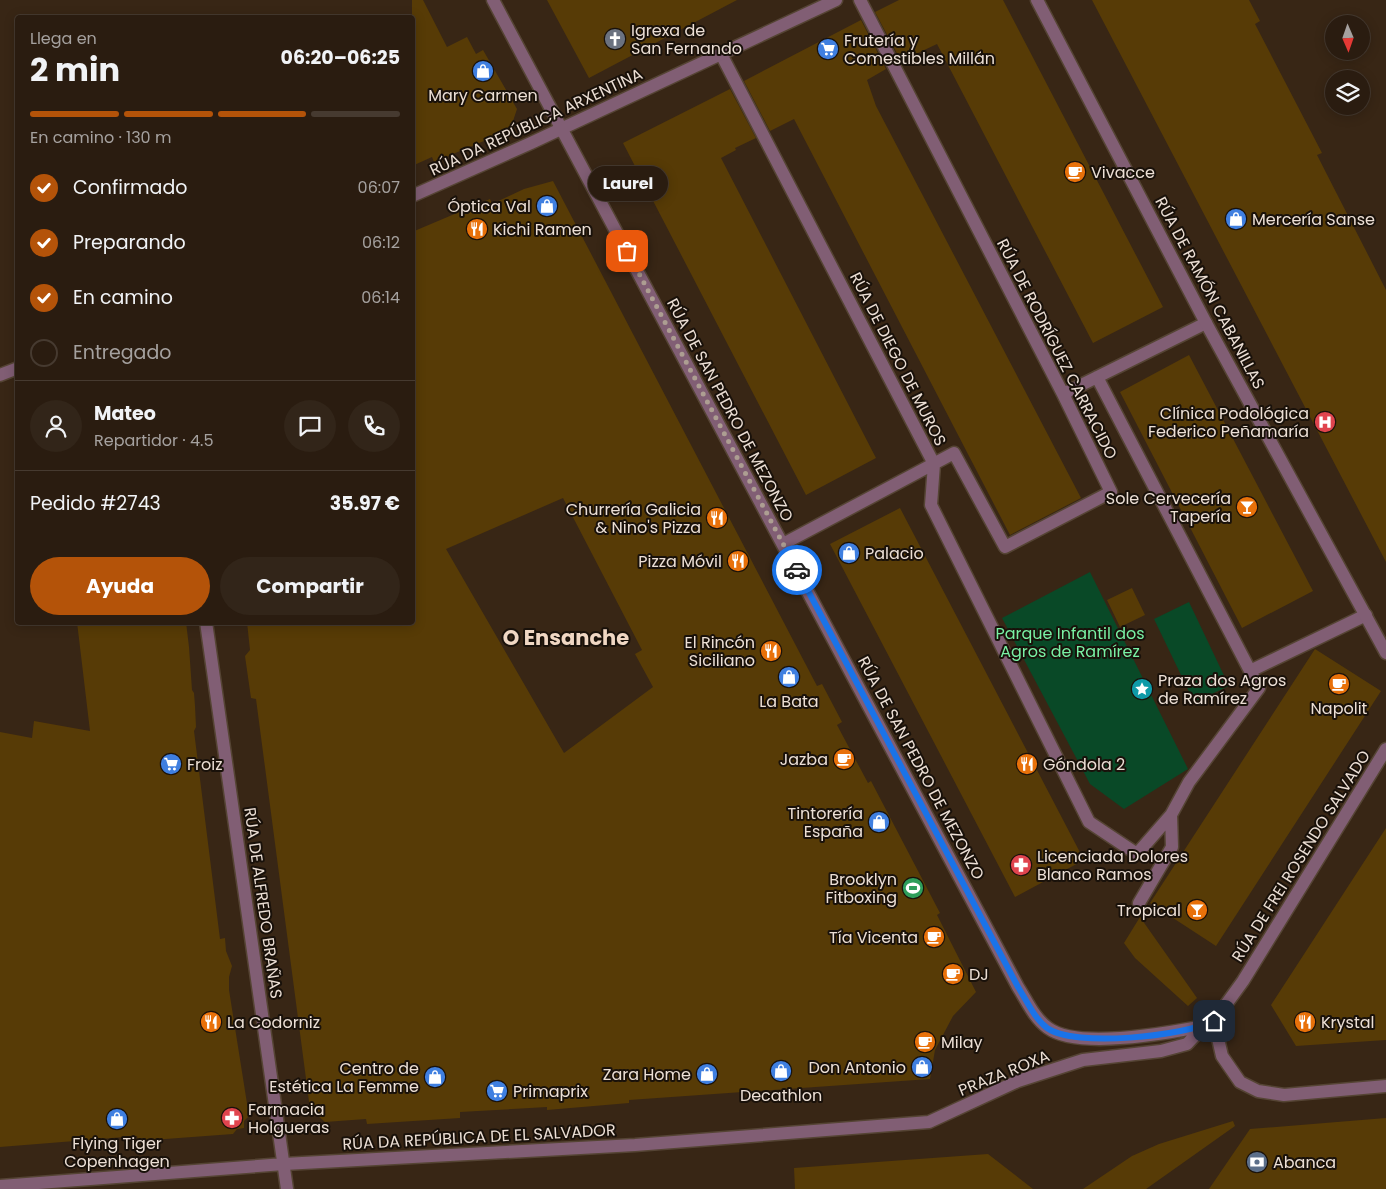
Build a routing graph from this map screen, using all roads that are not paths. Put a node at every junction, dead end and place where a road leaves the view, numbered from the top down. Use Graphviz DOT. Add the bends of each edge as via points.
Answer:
graph roads {
  1 [pos="493,0"];
  2 [pos="836,0"];
  3 [pos="860,0"];
  4 [pos="1037,0"];
  5 [pos="721,54"];
  6 [pos="562,128"];
  7 [pos="415,195"];
  8 [pos="1206,323"];
  9 [pos="15,369"];
  10 [pos="0,375"];
  11 [pos="1097,377"];
  12 [pos="1063,394"];
  13 [pos="934,464"];
  14 [pos="783,544"];
  15 [pos="1366,616"];
  16 [pos="206,625"];
  17 [pos="1386,653"];
  18 [pos="1250,671"];
  19 [pos="1386,749"];
  20 [pos="1171,815"];
  21 [pos="1140,904"];
  22 [pos="981,915"];
  23 [pos="1243,981"];
  24 [pos="1209,1024"];
  25 [pos="1386,1086"];
  26 [pos="929,1122"];
  27 [pos="284,1164"];
  28 [pos="0,1186"];
  29 [pos="287,1189"];
  1 -- 6 [label="street, RÚA DE SAN PEDRO DE MEZONZO"];
  2 -- 5 [label="street, RÚA DA REPÚBLICA ARXENTINA"];
  3 -- 12 [label="street, RÚA DE RODRÍGUEZ CARRACIDO"];
  4 -- 8 [label="street, RÚA DE RAMÓN CABANILLAS"];
  5 -- 6 [label="street, RÚA DA REPÚBLICA ARXENTINA"];
  5 -- 13 [label="street, RÚA DE DIEGO DE MUROS"];
  6 -- 7 [label="street, RÚA DA REPÚBLICA ARXENTINA"];
  6 -- 14 [label="street, RÚA DE SAN PEDRO DE MEZONZO"];
  8 -- 11 [label="street"];
  8 -- 15 [label="street, RÚA DE RAMÓN CABANILLAS"];
  9 -- 10 [label="street"];
  11 -- 12 [label="street"];
  11 -- 18 [label="street"];
  12 -- 13 [label="street, RÚA DE RODRÍGUEZ CARRACIDO" via="1111,492 1005,547 954,453"];
  13 -- 14 [label="street"];
  13 -- 20 [label="street, RÚA DE DIEGO DE MUROS" via="930,505 1088,822 1137,854"];
  14 -- 22 [label="street, RÚA DE SAN PEDRO DE MEZONZO"];
  15 -- 17 [label="street, RÚA DE RAMÓN CABANILLAS"];
  15 -- 18 [label="street"];
  16 -- 27 [label="street, RÚA DE ALFREDO BRAÑAS"];
  18 -- 20 [label="street" via="1259,688 1189,782"];
  19 -- 23 [label="street, RÚA DE FREI ROSENDO SALVADO"];
  20 -- 21 [label="street" via="1172,847"];
  22 -- 24 [label="street, PRAZA ROXA" via="1018,987 1038,1019 1049,1029 1069,1037 1108,1038 1158,1035"];
  23 -- 24 [label="street, PRAZA ROXA"];
  24 -- 25 [label="street" via="1222,1056 1240,1082 1258,1091 1284,1095"];
  24 -- 26 [label="street, PRAZA ROXA" via="1187,1044 1161,1051 1083,1060 1018,1081"];
  26 -- 27 [label="street, RÚA DA REPÚBLICA DE EL SALVADOR" via="635,1145"];
  27 -- 28 [label="street, RÚA DA REPÚBLICA DE EL SALVADOR"];
  27 -- 29 [label="street, RÚA DE ALFREDO BRAÑAS"];
}
